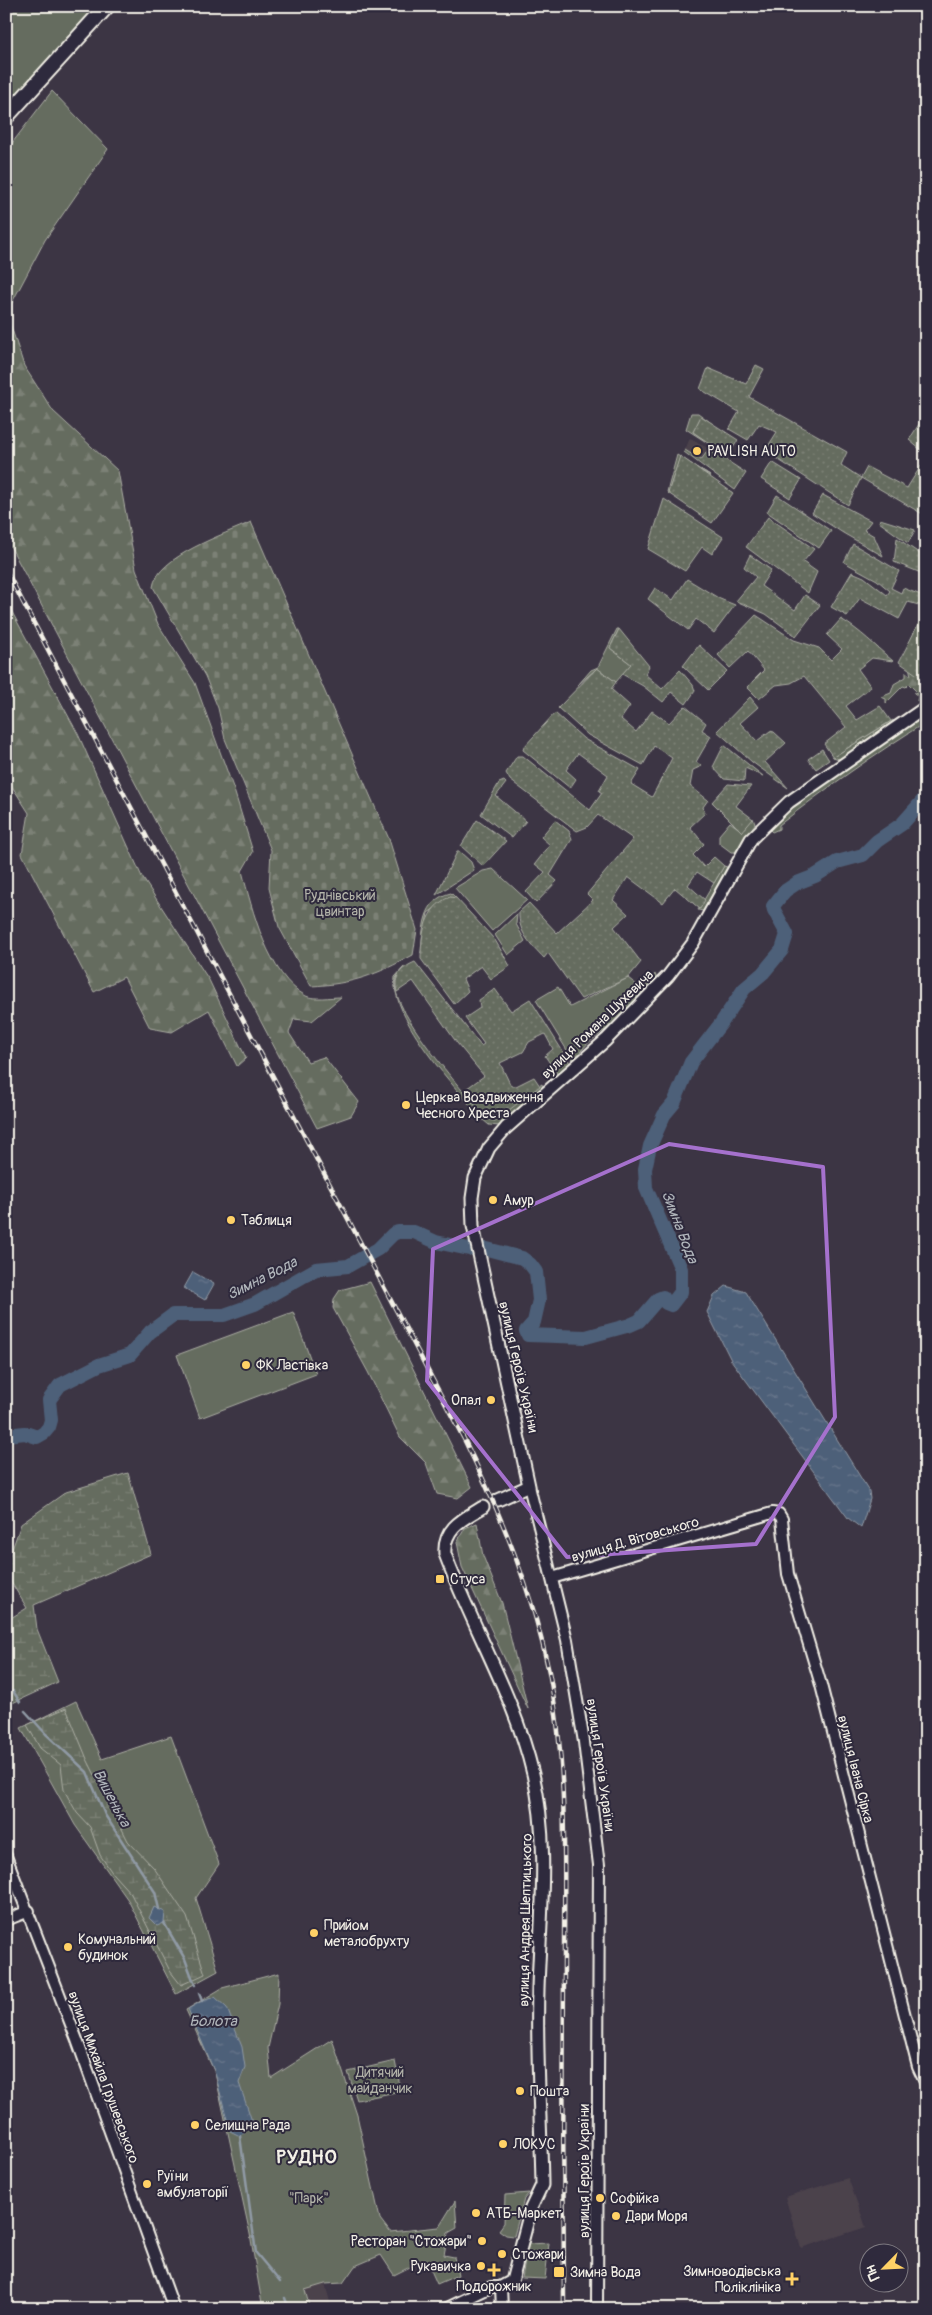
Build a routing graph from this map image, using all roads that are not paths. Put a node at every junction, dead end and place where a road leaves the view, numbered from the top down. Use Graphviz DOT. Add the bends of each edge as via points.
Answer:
graph roads {
  1 [pos="107,6"];
  2 [pos="6,117"];
  3 [pos="926,707"];
  4 [pos="474,1236"];
  5 [pos="529,1486"];
  6 [pos="498,1500"];
  7 [pos="483,1507"];
  8 [pos="726,1527"];
  9 [pos="552,1578"];
  10 [pos="6,1856"];
  11 [pos="29,1911"];
  12 [pos="6,1920"];
  13 [pos="926,2084"];
  14 [pos="502,2287"];
  15 [pos="174,2309"];
  16 [pos="445,2309"];
  17 [pos="502,2309"];
  18 [pos="598,2309"];
  1 -- 2 [label="highway"];
  3 -- 4 [label="main road, вулиця Романа Шухевича" via="791,800 751,839 693,942 668,976 606,1040 506,1128 488,1148 475,1178 472,1198"];
  4 -- 5 [label="main road, вулиця Героїв України"];
  5 -- 6 [label="main road"];
  5 -- 9 [label="street, вулиця Героїв України"];
  7 -- 14 [label="main road, вулиця Андрея Шептицького" via="448,1532 445,1554 501,1677 521,1730 534,1776 541,1822 538,2006 542,2185 531,2208 512,2281"];
  8 -- 9 [label="street, вулиця Д. Вітовського"];
  8 -- 13 [label="street, вулиця Івана Сірка" via="772,1513 779,1514 782,1519 788,1574 820,1685 918,2067"];
  9 -- 18 [label="street, вулиця Героїв України" via="567,1640 584,1742 599,1865"];
  10 -- 11 [label="street, вулиця Михайла Грушевського"];
  11 -- 12 [label="street"];
  11 -- 15 [label="street, вулиця Михайла Грушевського"];
  14 -- 16 [label="street" via="491,2287"];
  14 -- 17 [label="street"];
}
